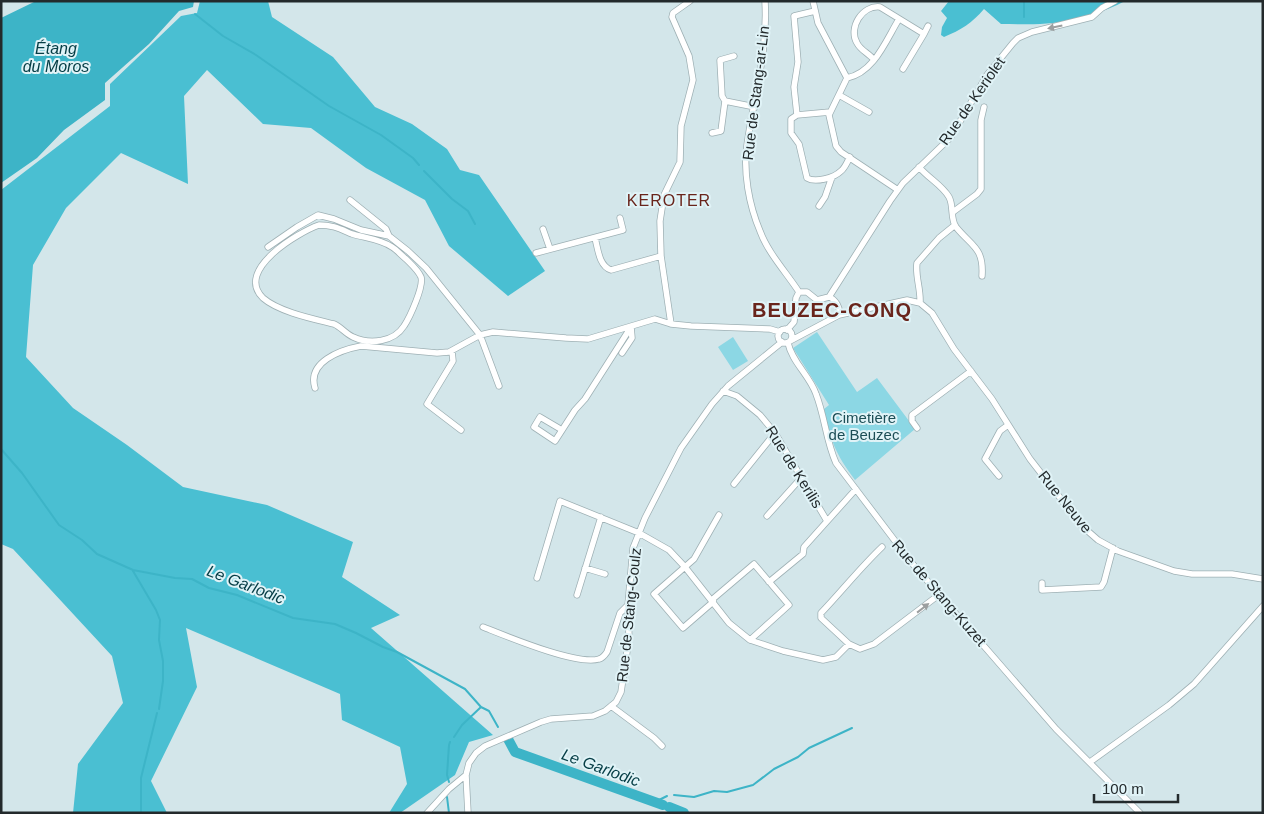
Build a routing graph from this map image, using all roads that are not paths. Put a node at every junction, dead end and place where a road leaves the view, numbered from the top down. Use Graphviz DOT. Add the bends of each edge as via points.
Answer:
graph roads {
  1 [pos="690,1"];
  2 [pos="765,1"];
  3 [pos="813,1"];
  4 [pos="1116,1"];
  5 [pos="814,11"];
  6 [pos="899,18"];
  7 [pos="928,26"];
  8 [pos="924,34"];
  9 [pos="734,56"];
  10 [pos="874,60"];
  11 [pos="903,69"];
  12 [pos="847,78"];
  13 [pos="839,95"];
  14 [pos="725,101"];
  15 [pos="754,107"];
  16 [pos="984,107"];
  17 [pos="830,112"];
  18 [pos="870,112"];
  19 [pos="797,115"];
  20 [pos="712,133"];
  21 [pos="850,158"];
  22 [pos="920,167"];
  23 [pos="832,177"];
  24 [pos="898,190"];
  25 [pos="350,200"];
  26 [pos="819,206"];
  27 [pos="953,212"];
  28 [pos="620,218"];
  29 [pos="955,225"];
  30 [pos="543,229"];
  31 [pos="389,236"];
  32 [pos="595,238"];
  33 [pos="268,247"];
  34 [pos="550,250"];
  35 [pos="536,253"];
  36 [pos="661,256"];
  37 [pos="982,276"];
  38 [pos="799,292"];
  39 [pos="828,297"];
  40 [pos="920,302"];
  41 [pos="839,315"];
  42 [pos="671,324"];
  43 [pos="630,327"];
  44 [pos="784,331"];
  45 [pos="480,335"];
  46 [pos="389,340"];
  47 [pos="787,342"];
  48 [pos="393,349"];
  49 [pos="452,351"];
  50 [pos="622,353"];
  51 [pos="971,371"];
  52 [pos="732,382"];
  53 [pos="499,386"];
  54 [pos="315,388"];
  55 [pos="723,391"];
  56 [pos="736,396"];
  57 [pos="1008,425"];
  58 [pos="918,428"];
  59 [pos="461,430"];
  60 [pos="562,430"];
  61 [pos="775,433"];
  62 [pos="802,476"];
  63 [pos="999,476"];
  64 [pos="734,484"];
  65 [pos="856,489"];
  66 [pos="719,515"];
  67 [pos="767,516"];
  68 [pos="601,517"];
  69 [pos="827,521"];
  70 [pos="639,533"];
  71 [pos="882,547"];
  72 [pos="1113,548"];
  73 [pos="685,567"];
  74 [pos="585,568"];
  75 [pos="605,574"];
  76 [pos="537,578"];
  77 [pos="1263,579"];
  78 [pos="769,582"];
  79 [pos="1042,583"];
  80 [pos="940,594"];
  81 [pos="577,595"];
  82 [pos="713,602"];
  83 [pos="628,605"];
  84 [pos="1263,606"];
  85 [pos="483,627"];
  86 [pos="750,640"];
  87 [pos="849,644"];
  88 [pos="610,706"];
  89 [pos="662,746"];
  90 [pos="1090,762"];
  91 [pos="466,775"];
  92 [pos="427,813"];
  93 [pos="468,813"];
  94 [pos="1140,813"];
  1 -- 36 [label="street" via="672,17 689,56 692,90 681,126 680,162 668,185 662,207"];
  2 -- 15 [label="street, Rue de Stang-ar-Lin" via="764,48"];
  3 -- 5 [label="street"];
  4 -- 22 [label="street, Rue de Keriolet, one-way" via="1092,17 1018,38 987,75 951,137"];
  5 -- 12 [label="street"];
  5 -- 19 [label="street" via="794,16 798,62 794,86"];
  6 -- 8 [label="street"];
  6 -- 10 [label="street"];
  6 -- 10 [label="street" via="873,6 864,11 856,23 853,34 857,44"];
  7 -- 8 [label="street"];
  8 -- 11 [label="street"];
  9 -- 14 [label="street" via="720,60"];
  10 -- 12 [label="street" via="872,65 854,77"];
  12 -- 13 [label="street"];
  13 -- 17 [label="street"];
  13 -- 18 [label="street"];
  14 -- 15 [label="street"];
  14 -- 20 [label="street" via="721,131"];
  15 -- 38 [label="street, Rue de Stang-ar-Lin" via="746,163 752,209 765,243"];
  16 -- 27 [label="street" via="981,120 981,189"];
  17 -- 19 [label="street"];
  17 -- 21 [label="street" via="836,146"];
  19 -- 23 [label="street" via="791,119 791,133 799,144 807,178"];
  21 -- 23 [label="street"];
  21 -- 24 [label="street"];
  22 -- 24 [label="street, Rue de Keriolet"];
  22 -- 27 [label="street" via="950,198"];
  23 -- 26 [label="street"];
  24 -- 39 [label="street, Rue de Keriolet"];
  25 -- 31 [label="street" via="386,228"];
  27 -- 29 [label="street"];
  28 -- 32 [label="street" via="623,230"];
  29 -- 37 [label="street" via="980,255"];
  29 -- 40 [label="street" via="917,263"];
  30 -- 34 [label="street"];
  31 -- 33 [label="street" via="318,215"];
  31 -- 45 [label="street" via="426,268"];
  32 -- 34 [label="street"];
  32 -- 36 [label="street" via="602,264 608,269"];
  34 -- 35 [label="street"];
  36 -- 42 [label="street"];
  38 -- 39 [label="street" via="807,292 818,300"];
  38 -- 44 [label="street" via="794,322"];
  39 -- 41 [label="street" via="834,300"];
  40 -- 41 [label="street" via="907,300"];
  40 -- 51 [label="street, Rue Neuve" via="932,313"];
  41 -- 47 [label="street, Rue de Stang-Coulz"];
  42 -- 43 [label="street" via="655,319"];
  42 -- 44 [label="street"];
  43 -- 45 [label="street" via="588,338 493,332"];
  43 -- 50 [label="street" via="632,338"];
  43 -- 60 [label="street"];
  44 -- 47 [label="street" via="792,336"];
  44 -- 47 [label="street" via="779,338"];
  45 -- 49 [label="street"];
  45 -- 53 [label="street"];
  46 -- 46 [label="street" via="405,326 421,288 421,278 391,246 331,225 320,225 292,238 267,259 256,280 256,287 269,302 309,319 336,325 353,337 368,341"];
  46 -- 48 [label="street"];
  47 -- 52 [label="street, Rue de Stang-Coulz"];
  47 -- 65 [label="street, Rue de Stang-Kuzet" via="816,394 836,463"];
  48 -- 49 [label="street" via="437,353"];
  48 -- 54 [label="street" via="361,346 335,354 318,368 313,381"];
  49 -- 59 [label="street" via="453,361 427,404"];
  51 -- 57 [label="street, Rue Neuve"];
  51 -- 58 [label="street" via="912,414 912,421"];
  52 -- 55 [label="street, Rue de Stang-Coulz"];
  52 -- 56 [label="street"];
  55 -- 56 [label="street, Rue de Kerilis"];
  55 -- 70 [label="street, Rue de Stang-Coulz" via="681,448"];
  56 -- 61 [label="street, Rue de Kerilis" via="760,415"];
  57 -- 63 [label="street" via="1000,430 985,459"];
  57 -- 72 [label="street, Rue Neuve" via="1082,526"];
  60 -- 60 [label="street" via="556,441 534,428 540,417"];
  61 -- 62 [label="street, Rue de Kerilis"];
  61 -- 64 [label="street"];
  62 -- 67 [label="street"];
  62 -- 69 [label="street, Rue de Kerilis"];
  65 -- 69 [label="street"];
  65 -- 80 [label="street, Rue de Stang-Kuzet" via="899,549"];
  66 -- 73 [label="street" via="694,559"];
  68 -- 70 [label="street"];
  68 -- 74 [label="street"];
  68 -- 76 [label="street" via="560,500"];
  69 -- 78 [label="street" via="804,547 803,554"];
  70 -- 73 [label="street" via="669,550"];
  70 -- 83 [label="street, Rue de Stang-Coulz" via="633,548"];
  71 -- 87 [label="street" via="821,612 821,618"];
  72 -- 77 [label="street, Rue Neuve" via="1174,571"];
  72 -- 79 [label="street" via="1101,587 1042,590"];
  73 -- 82 [label="street"];
  73 -- 82 [label="street" via="654,594 683,628"];
  74 -- 75 [label="street"];
  74 -- 81 [label="street"];
  78 -- 82 [label="street" via="754,564"];
  78 -- 86 [label="street" via="790,605"];
  87 -- 80 [label="street, one-way" via="860,650 874,644"];
  80 -- 90 [label="street, Rue de Stang-Kuzet" via="1047,720"];
  82 -- 86 [label="street" via="729,623"];
  83 -- 85 [label="street" via="620,613 607,652 598,660 560,654"];
  83 -- 88 [label="street, Rue de Stang-Coulz" via="629,638 621,692"];
  84 -- 90 [label="street" via="1194,684"];
  86 -- 87 [label="street" via="783,652 823,660 836,657"];
  88 -- 89 [label="street"];
  88 -- 91 [label="street" via="593,716 541,722 486,746 468,763"];
  90 -- 94 [label="street, Rue de Stang-Kuzet"];
  91 -- 92 [label="street" via="449,788"];
  91 -- 93 [label="street"];
}
